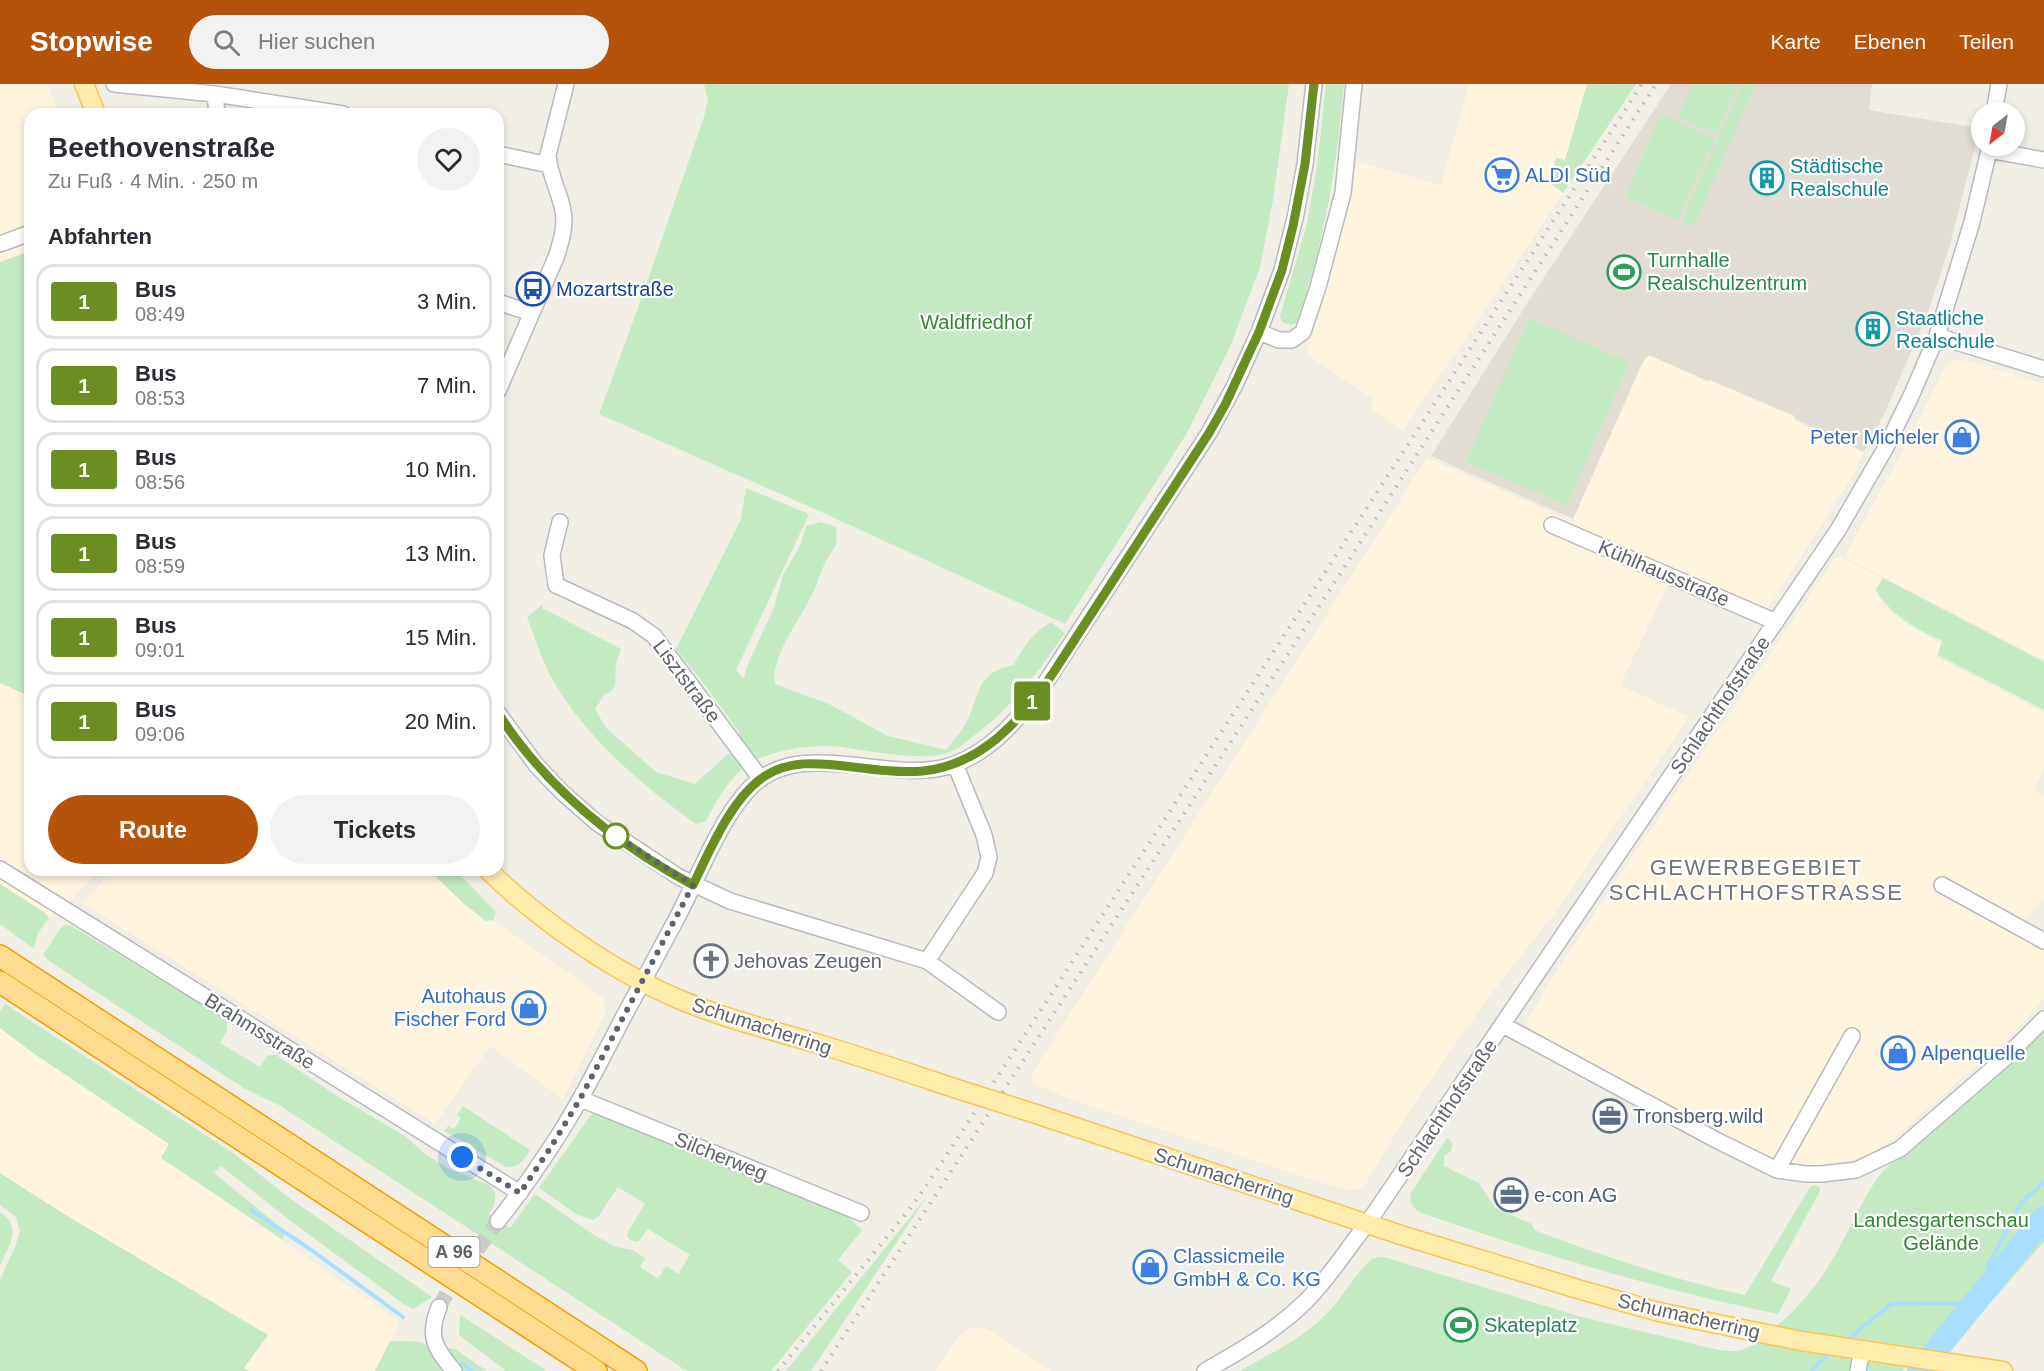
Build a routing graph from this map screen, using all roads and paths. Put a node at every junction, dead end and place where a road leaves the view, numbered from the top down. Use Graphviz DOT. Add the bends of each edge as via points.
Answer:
graph roads {
  1 [pos="84,84"];
  2 [pos="114,84"];
  3 [pos="566,84"];
  4 [pos="1314,84"];
  5 [pos="1354,84"];
  6 [pos="1999,84"];
  7 [pos="215,94"];
  8 [pos="1996,102"];
  9 [pos="94,108"];
  10 [pos="216,108"];
  11 [pos="305,108"];
  12 [pos="504,155"];
  13 [pos="1987,156"];
  14 [pos="2025,156"];
  15 [pos="2044,160"];
  16 [pos="549,165"];
  17 [pos="24,235"];
  18 [pos="0,244"];
  19 [pos="504,304"];
  20 [pos="531,313"];
  21 [pos="1259,332"];
  22 [pos="1937,336"];
  23 [pos="2044,369"];
  24 [pos="504,377"];
  25 [pos="560,522"];
  26 [pos="1552,525"];
  27 [pos="1776,622"];
  28 [pos="504,721"];
  29 [pos="955,764"];
  30 [pos="761,779"];
  31 [pos="0,869"];
  32 [pos="494,876"];
  33 [pos="693,885"];
  34 [pos="1942,885"];
  35 [pos="2044,941"];
  36 [pos="6,960"];
  37 [pos="927,961"];
  38 [pos="0,982"];
  39 [pos="642,982"];
  40 [pos="998,1012"];
  41 [pos="2044,1019"];
  42 [pos="1503,1025"];
  43 [pos="1852,1036"];
  44 [pos="580,1099"];
  45 [pos="1777,1170"];
  46 [pos="520,1193"];
  47 [pos="861,1213"];
  48 [pos="498,1221"];
  49 [pos="1367,1224"];
  50 [pos="439,1307"];
  51 [pos="1855,1349"];
  52 [pos="454,1371"];
  53 [pos="596,1371"];
  54 [pos="636,1371"];
  55 [pos="1205,1371"];
  56 [pos="1858,1371"];
  57 [pos="2003,1371"];
  1 -- 9 [label="main road"];
  2 -- 7 [label="street"];
  3 -- 16 [label="street"];
  4 -- 21 [label="street" via="1305,164 1292,230"];
  5 -- 21 [label="street" via="1343,194 1303,332 1292,340 1279,340"];
  6 -- 8 [label="street"];
  7 -- 10 [label="street"];
  7 -- 11 [label="street"];
  12 -- 16 [label="street"];
  13 -- 22 [label="street, Schlachthofstraße" via="1972,222"];
  14 -- 15 [label="street"];
  16 -- 20 [label="street" via="564,213 563,234"];
  17 -- 18 [label="street"];
  19 -- 20 [label="street"];
  20 -- 24 [label="street"];
  21 -- 29 [label="street" via="1209,433 1044,686 1004,733"];
  22 -- 23 [label="street"];
  22 -- 27 [label="street, Schlachthofstraße" via="1876,466 1827,548"];
  25 -- 30 [label="street, Lisztstraße" via="552,555 556,585 633,621 654,636"];
  26 -- 27 [label="street, Kühlhausstraße"];
  27 -- 42 [label="street, Schlachthofstraße"];
  28 -- 33 [label="street" via="563,794 597,823"];
  29 -- 30 [label="street" via="920,771 811,763 787,766"];
  29 -- 37 [label="street" via="988,847 988,866"];
  30 -- 33 [label="street" via="733,810"];
  31 -- 46 [label="street, Brahmsstraße"];
  32 -- 39 [label="main road, Schumacherring" via="546,920"];
  33 -- 37 [label="street" via="730,901"];
  33 -- 39 [label="street"];
  34 -- 35 [label="street"];
  36 -- 54 [label="highway, A 96"];
  37 -- 40 [label="street"];
  38 -- 53 [label="highway, A 96"];
  39 -- 44 [label="street"];
  39 -- 49 [label="main road, Schumacherring, bridge" via="736,1020 855,1055"];
  41 -- 45 [label="street" via="1900,1149 1869,1165 1841,1173"];
  42 -- 45 [label="street"];
  42 -- 49 [label="street, Schlachthofstraße"];
  43 -- 45 [label="street"];
  44 -- 46 [label="street"];
  44 -- 47 [label="street, Silcherweg"];
  46 -- 48 [label="street"];
  49 -- 51 [label="main road, Schumacherring" via="1648,1309"];
  49 -- 55 [label="street, Schlachthofstraße" via="1303,1304 1264,1335"];
  50 -- 52 [label="street" via="433,1334 438,1350"];
  51 -- 56 [label="street"];
  51 -- 57 [label="main road, Schumacherring"];
}
